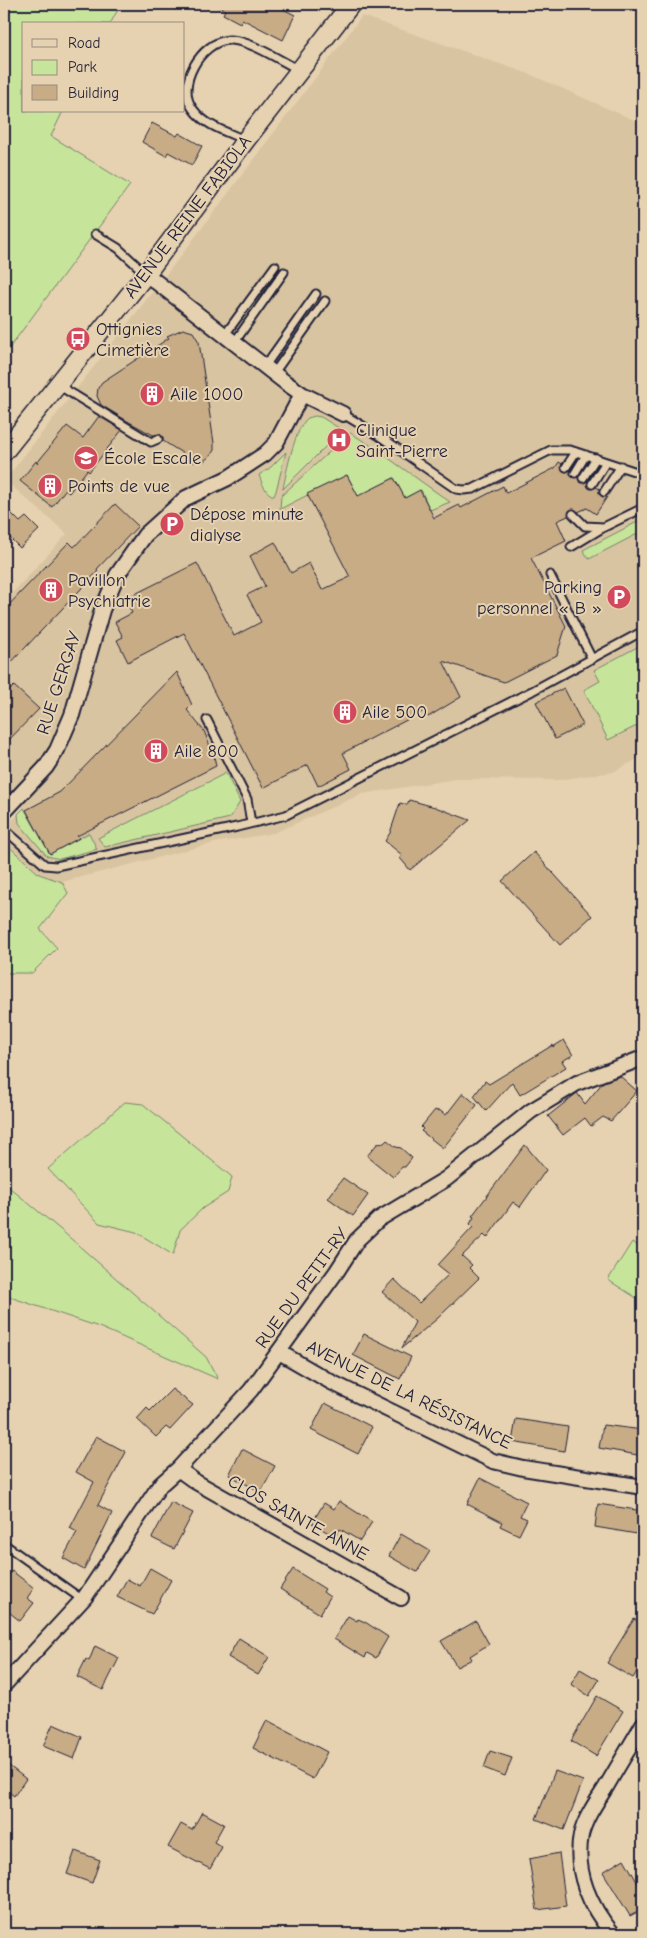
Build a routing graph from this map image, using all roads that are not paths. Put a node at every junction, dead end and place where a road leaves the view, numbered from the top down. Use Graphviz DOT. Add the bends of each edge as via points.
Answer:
graph roads {
  1 [pos="351,4"];
  2 [pos="300,71"];
  3 [pos="245,141"];
  4 [pos="95,234"];
  5 [pos="274,266"];
  6 [pos="284,272"];
  7 [pos="146,274"];
  8 [pos="316,294"];
  9 [pos="325,301"];
  10 [pos="229,340"];
  11 [pos="269,370"];
  12 [pos="57,384"];
  13 [pos="302,394"];
  14 [pos="342,414"];
  15 [pos="158,439"];
  16 [pos="4,452"];
  17 [pos="576,452"];
  18 [pos="586,455"];
  19 [pos="596,458"];
  20 [pos="606,462"];
  21 [pos="621,466"];
  22 [pos="566,467"];
  23 [pos="575,473"];
  24 [pos="643,474"];
  25 [pos="583,478"];
  26 [pos="592,484"];
  27 [pos="604,492"];
  28 [pos="643,508"];
  29 [pos="573,514"];
  30 [pos="604,527"];
  31 [pos="571,547"];
  32 [pos="550,575"];
  33 [pos="643,632"];
  34 [pos="592,658"];
  35 [pos="207,720"];
  36 [pos="4,812"];
  37 [pos="251,823"];
  38 [pos="4,829"];
  39 [pos="643,1058"];
  40 [pos="279,1352"];
  41 [pos="178,1469"];
  42 [pos="643,1487"];
  43 [pos="4,1544"];
  44 [pos="402,1598"];
  45 [pos="83,1600"];
  46 [pos="4,1685"];
  47 [pos="643,1724"];
  48 [pos="613,1934"];
  1 -- 2 [label="street, AVENUE REINE FABIOLA"];
  2 -- 3 [label="street, AVENUE REINE FABIOLA"];
  2 -- 3 [label="lane" via="241,41 221,41 202,54 189,79 187,90 191,107 199,117"];
  3 -- 7 [label="street, AVENUE REINE FABIOLA"];
  4 -- 7 [label="lane" via="118,248"];
  5 -- 10 [label="lane"];
  6 -- 10 [label="lane"];
  7 -- 10 [label="street"];
  7 -- 12 [label="street, AVENUE REINE FABIOLA"];
  8 -- 11 [label="lane"];
  9 -- 11 [label="lane"];
  10 -- 11 [label="street"];
  11 -- 13 [label="street"];
  12 -- 15 [label="lane" via="151,442"];
  12 -- 16 [label="street, AVENUE REINE FABIOLA"];
  13 -- 14 [label="street"];
  13 -- 36 [label="street, RUE GERGAY" via="276,443 265,454 228,478 186,498 146,535 117,575 102,610 72,715 57,750 46,767"];
  14 -- 17 [label="lane" via="456,489 472,488 551,450"];
  17 -- 18 [label="lane"];
  17 -- 22 [label="lane"];
  18 -- 19 [label="lane"];
  18 -- 23 [label="lane"];
  19 -- 20 [label="lane"];
  19 -- 25 [label="lane"];
  20 -- 21 [label="lane"];
  20 -- 26 [label="lane"];
  21 -- 24 [label="lane"];
  21 -- 27 [label="lane"];
  28 -- 30 [label="lane"];
  29 -- 30 [label="lane" via="585,526"];
  30 -- 31 [label="lane"];
  32 -- 34 [label="lane"];
  33 -- 34 [label="lane"];
  34 -- 37 [label="lane" via="286,814"];
  35 -- 37 [label="lane" via="247,799"];
  37 -- 38 [label="lane" via="56,866 45,864"];
  39 -- 40 [label="street, RUE DU PETIT-RY" via="577,1083 551,1098 446,1179 379,1219 357,1240"];
  40 -- 41 [label="street, RUE DU PETIT-RY" via="251,1390"];
  40 -- 42 [label="street, AVENUE DE LA RÉSISTANCE" via="332,1382 493,1461"];
  41 -- 44 [label="street, CLOS SAINTE ANNE"];
  41 -- 45 [label="street, RUE DU PETIT-RY" via="160,1485"];
  43 -- 45 [label="lane"];
  45 -- 46 [label="street, RUE DU PETIT-RY"];
  47 -- 48 [label="street" via="599,1798 582,1834 579,1859 583,1880 600,1916"];
}
